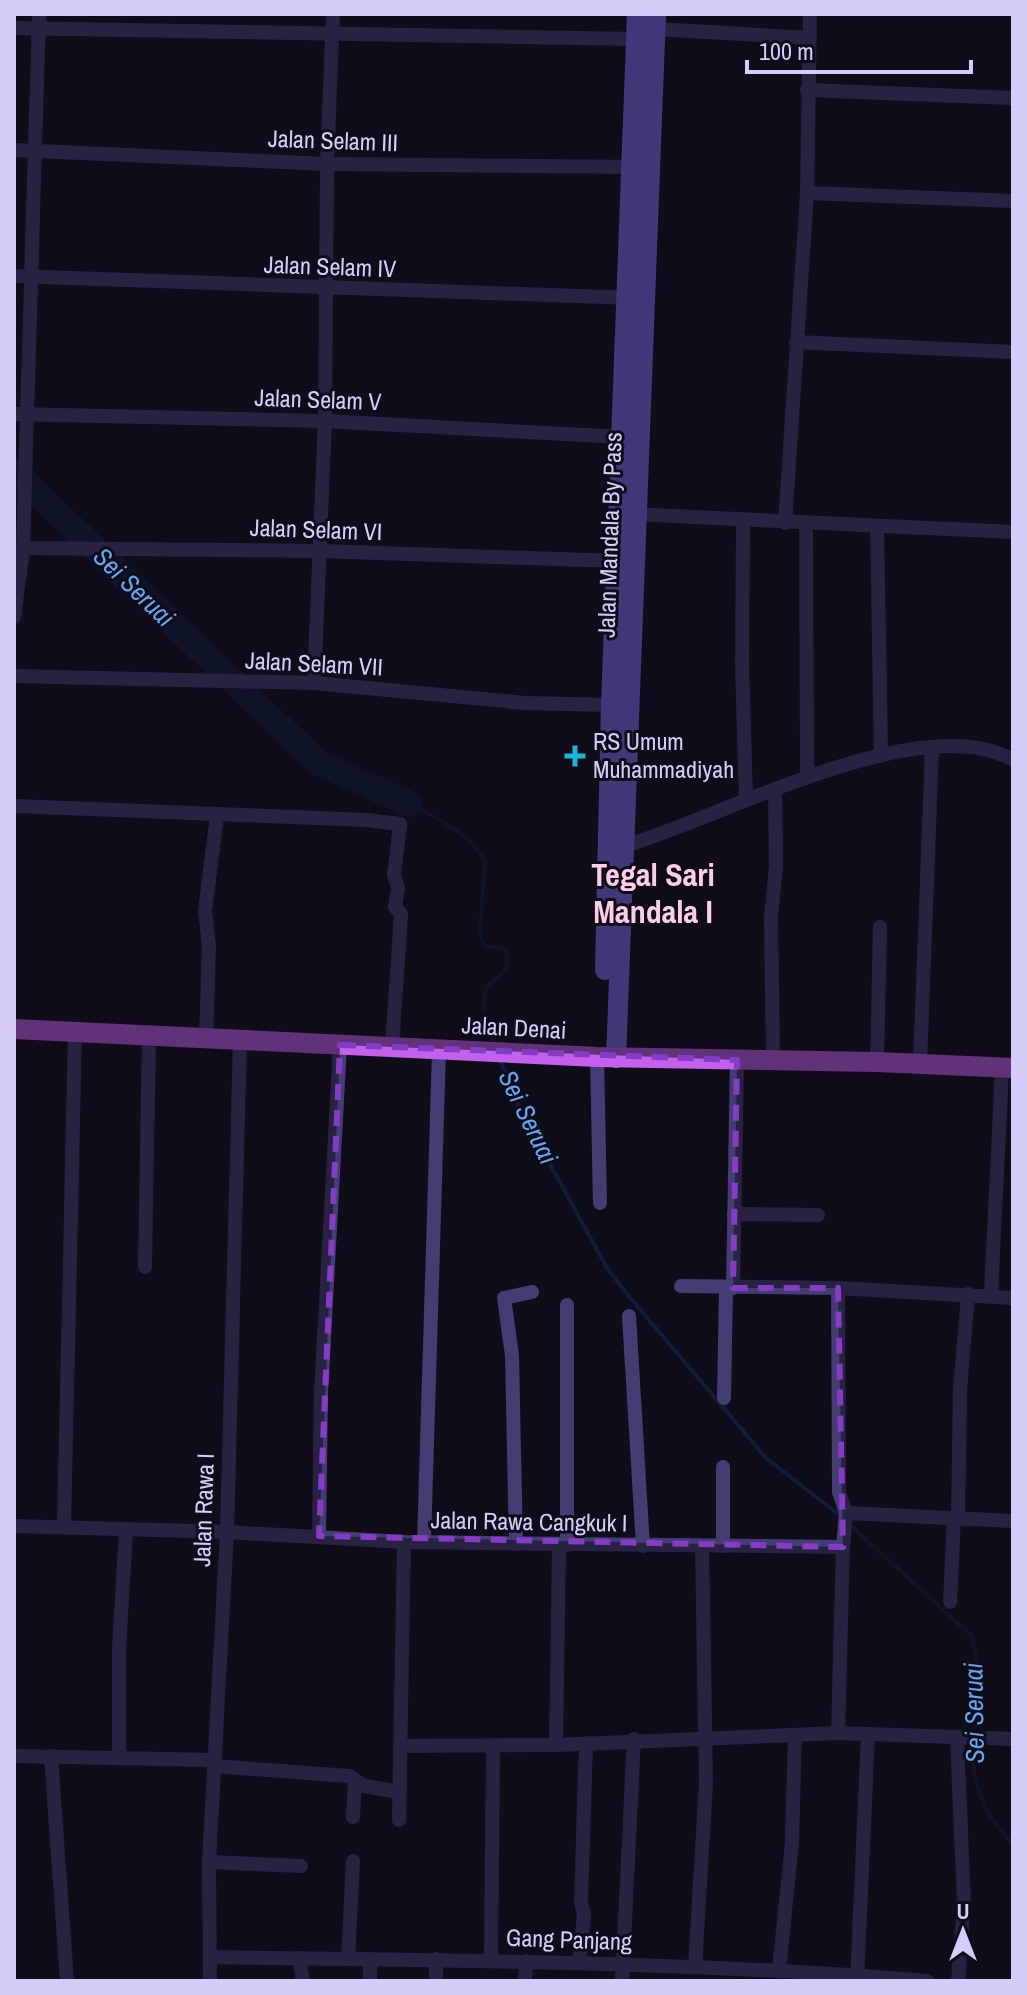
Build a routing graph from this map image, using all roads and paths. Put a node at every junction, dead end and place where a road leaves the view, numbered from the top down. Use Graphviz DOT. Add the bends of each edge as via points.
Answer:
graph roads {
  1 [pos="333,14"];
  2 [pos="637,14"];
  3 [pos="810,14"];
  4 [pos="39,21"];
  5 [pos="656,22"];
  6 [pos="14,28"];
  7 [pos="332,31"];
  8 [pos="810,38"];
  9 [pos="636,39"];
  10 [pos="807,90"];
  11 [pos="1013,98"];
  12 [pos="14,150"];
  13 [pos="35,150"];
  14 [pos="327,164"];
  15 [pos="642,168"];
  16 [pos="807,193"];
  17 [pos="1013,201"];
  18 [pos="14,276"];
  19 [pos="34,277"];
  20 [pos="326,290"];
  21 [pos="635,298"];
  22 [pos="796,342"];
  23 [pos="1013,352"];
  24 [pos="21,414"];
  25 [pos="325,421"];
  26 [pos="621,437"];
  27 [pos="627,514"];
  28 [pos="743,521"];
  29 [pos="785,523"];
  30 [pos="806,524"];
  31 [pos="877,527"];
  32 [pos="1013,532"];
  33 [pos="18,548"];
  34 [pos="320,551"];
  35 [pos="616,561"];
  36 [pos="14,617"];
  37 [pos="14,676"];
  38 [pos="314,683"];
  39 [pos="611,705"];
  40 [pos="932,749"];
  41 [pos="881,756"];
  42 [pos="1013,760"];
  43 [pos="807,775"];
  44 [pos="775,789"];
  45 [pos="746,800"];
  46 [pos="14,806"];
  47 [pos="217,816"];
  48 [pos="624,846"];
  49 [pos="880,927"];
  50 [pos="14,1029"];
  51 [pos="75,1032"];
  52 [pos="149,1036"];
  53 [pos="206,1039"];
  54 [pos="240,1040"];
  55 [pos="340,1045"];
  56 [pos="392,1048"];
  57 [pos="439,1050"];
  58 [pos="605,1058"];
  59 [pos="737,1060"];
  60 [pos="773,1060"];
  61 [pos="877,1062"];
  62 [pos="920,1064"];
  63 [pos="1008,1068"];
  64 [pos="600,1203"];
  65 [pos="734,1214"];
  66 [pos="818,1215"];
  67 [pos="145,1267"];
  68 [pos="681,1286"];
  69 [pos="729,1288"];
  70 [pos="838,1288"];
  71 [pos="532,1292"];
  72 [pos="968,1294"];
  73 [pos="991,1296"];
  74 [pos="1013,1298"];
  75 [pos="567,1305"];
  76 [pos="629,1316"];
  77 [pos="724,1398"];
  78 [pos="723,1467"];
  79 [pos="845,1518"];
  80 [pos="956,1518"];
  81 [pos="1013,1521"];
  82 [pos="14,1526"];
  83 [pos="64,1527"];
  84 [pos="126,1530"];
  85 [pos="227,1532"];
  86 [pos="319,1536"];
  87 [pos="404,1542"];
  88 [pos="424,1542"];
  89 [pos="516,1544"];
  90 [pos="563,1545"];
  91 [pos="643,1546"];
  92 [pos="702,1546"];
  93 [pos="723,1546"];
  94 [pos="843,1547"];
  95 [pos="950,1602"];
  96 [pos="838,1733"];
  97 [pos="795,1735"];
  98 [pos="868,1735"];
  99 [pos="706,1737"];
  100 [pos="634,1739"];
  101 [pos="960,1739"];
  102 [pos="1013,1739"];
  103 [pos="586,1743"];
  104 [pos="556,1745"];
  105 [pos="401,1746"];
  106 [pos="493,1746"];
  107 [pos="119,1755"];
  108 [pos="14,1756"];
  109 [pos="51,1756"];
  110 [pos="214,1763"];
  111 [pos="355,1780"];
  112 [pos="400,1792"];
  113 [pos="353,1817"];
  114 [pos="399,1820"];
  115 [pos="353,1861"];
  116 [pos="209,1862"];
  117 [pos="301,1866"];
  118 [pos="210,1957"];
  119 [pos="299,1958"];
  120 [pos="348,1959"];
  121 [pos="370,1959"];
  122 [pos="436,1959"];
  123 [pos="491,1960"];
  124 [pos="526,1961"];
  125 [pos="579,1962"];
  126 [pos="624,1964"];
  127 [pos="695,1967"];
  128 [pos="779,1970"];
  129 [pos="718,1975"];
  130 [pos="857,1978"];
  131 [pos="67,1981"];
  132 [pos="210,1981"];
  133 [pos="303,1981"];
  134 [pos="370,1981"];
  135 [pos="436,1981"];
  136 [pos="525,1981"];
  137 [pos="622,1981"];
  138 [pos="927,1981"];
  139 [pos="958,1981"];
  1 -- 7 [label="street"];
  2 -- 9 [label="street, Jalan Mandala By Pass"];
  3 -- 8 [label="street"];
  4 -- 6 [label="street"];
  4 -- 7 [label="street"];
  4 -- 13 [label="street"];
  5 -- 8 [label="street"];
  5 -- 9 [label="street"];
  5 -- 15 [label="street, Jalan Mandala By Pass"];
  7 -- 9 [label="street"];
  7 -- 14 [label="street"];
  8 -- 10 [label="street"];
  9 -- 15 [label="street, Jalan Mandala By Pass"];
  10 -- 11 [label="street"];
  10 -- 16 [label="street"];
  12 -- 13 [label="street, Jalan Selam III"];
  13 -- 14 [label="street, Jalan Selam III"];
  13 -- 19 [label="street"];
  14 -- 15 [label="street, Jalan Selam III"];
  14 -- 20 [label="street"];
  15 -- 21 [label="street, Jalan Mandala By Pass"];
  16 -- 17 [label="street"];
  16 -- 22 [label="street"];
  18 -- 19 [label="street, Jalan Selam IV"];
  19 -- 20 [label="street, Jalan Selam IV"];
  19 -- 24 [label="street"];
  20 -- 21 [label="street, Jalan Selam IV"];
  20 -- 25 [label="street"];
  21 -- 26 [label="street, Jalan Mandala By Pass"];
  21 -- 27 [label="street, Jalan Mandala By Pass"];
  22 -- 23 [label="street"];
  22 -- 29 [label="street"];
  24 -- 25 [label="street, Jalan Selam V"];
  24 -- 33 [label="street" via="26,469"];
  25 -- 26 [label="street, Jalan Selam V"];
  25 -- 34 [label="street"];
  26 -- 27 [label="street, Jalan Mandala By Pass"];
  27 -- 28 [label="street"];
  27 -- 35 [label="street, Jalan Mandala By Pass"];
  27 -- 48 [label="street, Jalan Mandala By Pass"];
  28 -- 29 [label="street"];
  28 -- 45 [label="street"];
  29 -- 30 [label="street"];
  30 -- 31 [label="street"];
  30 -- 43 [label="street"];
  31 -- 32 [label="street"];
  31 -- 41 [label="street"];
  33 -- 34 [label="street, Jalan Selam VI"];
  33 -- 36 [label="street"];
  34 -- 35 [label="street, Jalan Selam VI"];
  34 -- 38 [label="street"];
  35 -- 39 [label="street, Jalan Mandala By Pass"];
  37 -- 38 [label="street, Jalan Selam VII"];
  38 -- 39 [label="street, Jalan Selam VII" via="525,703"];
  39 -- 58 [label="street, Jalan Mandala By Pass"];
  40 -- 41 [label="street"];
  40 -- 42 [label="street" via="977,748"];
  40 -- 62 [label="street"];
  41 -- 43 [label="street"];
  43 -- 44 [label="street"];
  44 -- 45 [label="street"];
  44 -- 60 [label="street"];
  45 -- 48 [label="street"];
  46 -- 47 [label="street"];
  47 -- 53 [label="street" via="205,911"];
  47 -- 56 [label="street" via="367,820 402,826 394,875 395,907 401,914"];
  48 -- 58 [label="street, Jalan Mandala By Pass"];
  49 -- 61 [label="street"];
  50 -- 51 [label="main road, Jalan Denai"];
  51 -- 52 [label="main road, Jalan Denai"];
  51 -- 83 [label="street"];
  52 -- 53 [label="main road, Jalan Denai"];
  52 -- 67 [label="street"];
  53 -- 54 [label="main road, Jalan Denai"];
  54 -- 55 [label="main road, Jalan Denai"];
  54 -- 85 [label="street, Jalan Rawa I"];
  55 -- 56 [label="main road, Jalan Denai"];
  55 -- 86 [label="street" via="321,1393"];
  56 -- 57 [label="main road, Jalan Denai"];
  57 -- 58 [label="main road, Jalan Denai"];
  57 -- 88 [label="street"];
  58 -- 59 [label="main road, Jalan Denai"];
  58 -- 64 [label="street"];
  59 -- 60 [label="main road, Jalan Denai"];
  59 -- 65 [label="street"];
  60 -- 61 [label="main road, Jalan Denai"];
  61 -- 62 [label="main road, Jalan Denai"];
  62 -- 63 [label="main road, Jalan Denai"];
  63 -- 73 [label="street"];
  65 -- 66 [label="street"];
  65 -- 69 [label="street"];
  68 -- 69 [label="street"];
  69 -- 70 [label="street"];
  69 -- 77 [label="street"];
  70 -- 72 [label="street"];
  70 -- 79 [label="street" via="839,1492"];
  71 -- 89 [label="street" via="504,1298 512,1355"];
  72 -- 73 [label="street"];
  72 -- 80 [label="street"];
  73 -- 74 [label="street"];
  75 -- 90 [label="street"];
  76 -- 91 [label="street"];
  78 -- 93 [label="street"];
  79 -- 80 [label="street"];
  79 -- 94 [label="street"];
  80 -- 81 [label="street"];
  80 -- 95 [label="street"];
  82 -- 83 [label="street, Jalan Rawa Cangkuk I"];
  83 -- 84 [label="street, Jalan Rawa Cangkuk I"];
  84 -- 85 [label="street, Jalan Rawa Cangkuk I"];
  84 -- 107 [label="street"];
  85 -- 86 [label="street, Jalan Rawa Cangkuk I"];
  85 -- 110 [label="street, Jalan Rawa I"];
  86 -- 87 [label="street, Jalan Rawa Cangkuk I"];
  87 -- 88 [label="street, Jalan Rawa Cangkuk I"];
  87 -- 105 [label="street"];
  88 -- 89 [label="street, Jalan Rawa Cangkuk I"];
  89 -- 90 [label="street, Jalan Rawa Cangkuk I"];
  90 -- 91 [label="street, Jalan Rawa Cangkuk I"];
  90 -- 104 [label="street"];
  91 -- 92 [label="street, Jalan Rawa Cangkuk I"];
  92 -- 93 [label="street, Jalan Rawa Cangkuk I"];
  92 -- 99 [label="street"];
  93 -- 94 [label="street, Jalan Rawa Cangkuk I"];
  94 -- 96 [label="street"];
  96 -- 97 [label="street"];
  96 -- 98 [label="street"];
  97 -- 99 [label="street"];
  97 -- 128 [label="street" via="792,1842"];
  98 -- 101 [label="street"];
  98 -- 130 [label="street"];
  99 -- 100 [label="street"];
  99 -- 127 [label="street"];
  100 -- 103 [label="street"];
  100 -- 126 [label="street"];
  101 -- 102 [label="street"];
  101 -- 139 [label="street" via="964,1902"];
  103 -- 104 [label="street"];
  103 -- 125 [label="street"];
  104 -- 106 [label="street"];
  105 -- 106 [label="street"];
  105 -- 112 [label="street"];
  106 -- 123 [label="street"];
  107 -- 109 [label="street"];
  107 -- 110 [label="street"];
  108 -- 109 [label="street"];
  109 -- 131 [label="street"];
  110 -- 111 [label="street"];
  110 -- 116 [label="street, Jalan Rawa I"];
  111 -- 112 [label="street"];
  111 -- 113 [label="street"];
  112 -- 114 [label="street"];
  115 -- 120 [label="street"];
  116 -- 117 [label="street"];
  116 -- 118 [label="street, Jalan Rawa I"];
  118 -- 119 [label="street, Gang Panjang"];
  118 -- 132 [label="street, Jalan Rawa I"];
  119 -- 120 [label="street, Gang Panjang"];
  119 -- 133 [label="street"];
  120 -- 121 [label="street, Gang Panjang"];
  121 -- 122 [label="street, Gang Panjang"];
  121 -- 134 [label="street"];
  122 -- 123 [label="street, Gang Panjang"];
  122 -- 135 [label="street"];
  123 -- 124 [label="street, Gang Panjang"];
  124 -- 125 [label="street, Gang Panjang"];
  124 -- 136 [label="street"];
  125 -- 126 [label="street, Gang Panjang"];
  126 -- 127 [label="street, Gang Panjang"];
  126 -- 137 [label="street"];
  127 -- 129 [label="street, Gang Panjang"];
  128 -- 129 [label="street, Gang Panjang"];
  128 -- 130 [label="street, Gang Panjang"];
  130 -- 138 [label="street, Gang Panjang"];
}
